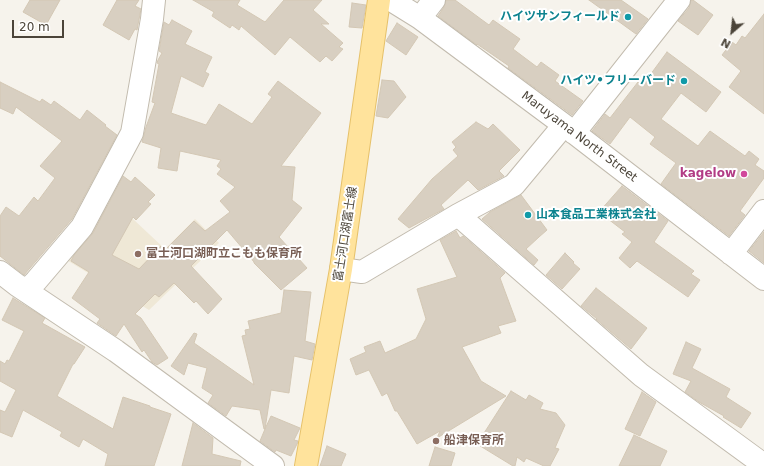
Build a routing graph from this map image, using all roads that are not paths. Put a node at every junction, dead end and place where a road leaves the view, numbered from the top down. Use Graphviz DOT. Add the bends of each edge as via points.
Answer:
graph roads {
  1 [pos="154,0"];
  2 [pos="379,0"];
  3 [pos="391,0"];
  4 [pos="434,0"];
  5 [pos="679,0"];
  6 [pos="420,18"];
  7 [pos="569,129"];
  8 [pos="764,211"];
  9 [pos="458,215"];
  10 [pos="731,254"];
  11 [pos="341,269"];
  12 [pos="0,272"];
  13 [pos="764,279"];
  14 [pos="26,291"];
  15 [pos="764,465"];
  16 [pos="273,466"];
  17 [pos="306,466"];
  1 -- 14 [label="street" via="132,133 82,227"];
  2 -- 11 [label="main road, 富士河口湖富士線"];
  3 -- 6 [label="street, Maruyama North Street"];
  4 -- 6 [label="street"];
  5 -- 7 [label="street"];
  6 -- 7 [label="street, Maruyama North Street"];
  7 -- 9 [label="street" via="514,185"];
  7 -- 10 [label="street, Maruyama North Street"];
  8 -- 10 [label="street"];
  9 -- 11 [label="street" via="362,272"];
  9 -- 15 [label="street" via="641,375"];
  10 -- 13 [label="street, Maruyama North Street"];
  11 -- 17 [label="main road, 富士河口湖富士線"];
  12 -- 14 [label="street"];
  14 -- 16 [label="street" via="116,351"];
}
